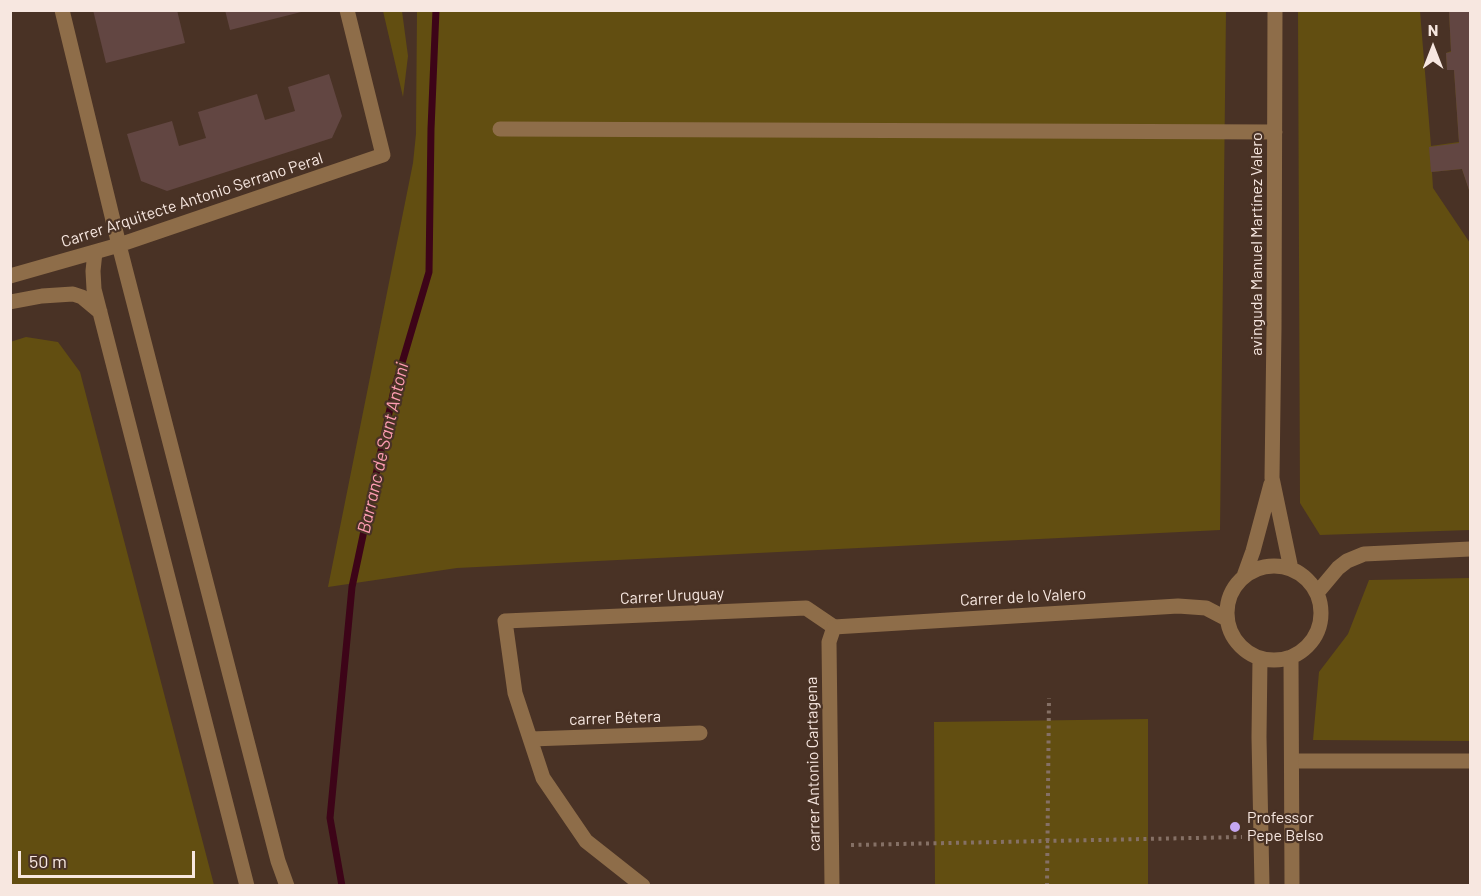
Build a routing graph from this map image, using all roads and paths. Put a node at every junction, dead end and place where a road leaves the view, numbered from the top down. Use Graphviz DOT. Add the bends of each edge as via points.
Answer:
graph roads {
  1 [pos="63,10"];
  2 [pos="348,10"];
  3 [pos="1275,10"];
  4 [pos="500,129"];
  5 [pos="1275,132"];
  6 [pos="119,245"];
  7 [pos="95,252"];
  8 [pos="10,276"];
  9 [pos="10,302"];
  10 [pos="100,312"];
  11 [pos="1272,478"];
  12 [pos="1470,549"];
  13 [pos="1291,569"];
  14 [pos="1244,576"];
  15 [pos="1317,593"];
  16 [pos="1227,619"];
  17 [pos="834,627"];
  18 [pos="1291,657"];
  19 [pos="1260,658"];
  20 [pos="1049,698"];
  21 [pos="700,733"];
  22 [pos="531,739"];
  23 [pos="1292,761"];
  24 [pos="1470,761"];
  25 [pos="1261,837"];
  26 [pos="1047,841"];
  27 [pos="832,846"];
  28 [pos="247,885"];
  29 [pos="287,885"];
  30 [pos="643,885"];
  31 [pos="832,885"];
  32 [pos="1047,885"];
  33 [pos="1262,885"];
  34 [pos="1292,885"];
  1 -- 6 [label="street"];
  2 -- 6 [label="street, Carrer Arquitecte Antonio Serrano Peral" via="383,155"];
  3 -- 5 [label="street, avinguda Manuel Martínez Valero"];
  4 -- 5 [label="street"];
  5 -- 11 [label="street, avinguda Manuel Martínez Valero"];
  6 -- 7 [label="street, Carrer Arquitecte Antonio Serrano Peral"];
  6 -- 29 [label="street"];
  7 -- 8 [label="street, Carrer Arquitecte Antonio Serrano Peral"];
  7 -- 10 [label="street" via="94,289"];
  9 -- 10 [label="street" via="73,294"];
  10 -- 28 [label="street"];
  11 -- 13 [label="street, avinguda Manuel Martínez Valero"];
  11 -- 14 [label="street, avinguda Manuel Martínez Valero"];
  12 -- 15 [label="street" via="1364,554 1338,568"];
  13 -- 14 [label="street" via="1265,567"];
  13 -- 15 [label="street" via="1306,578"];
  14 -- 16 [label="street" via="1235,585 1226,610"];
  15 -- 18 [label="street" via="1321,622 1311,643"];
  16 -- 17 [label="street, Carrer de lo Valero" via="1206,608 1178,606"];
  16 -- 19 [label="street" via="1242,648"];
  17 -- 22 [label="street, Carrer Uruguay" via="806,608 506,621 515,693"];
  17 -- 27 [label="street, carrer Antonio Cartagena" via="829,642"];
  18 -- 19 [label="street" via="1274,661"];
  18 -- 23 [label="street"];
  19 -- 25 [label="street"];
  20 -- 26 [label="path"];
  21 -- 22 [label="street, carrer Bétera"];
  22 -- 30 [label="street" via="543,778 586,841"];
  23 -- 24 [label="street"];
  23 -- 34 [label="street"];
  25 -- 26 [label="path"];
  25 -- 33 [label="street"];
  26 -- 27 [label="path"];
  26 -- 32 [label="path"];
  27 -- 31 [label="street, carrer Antonio Cartagena"];
}
